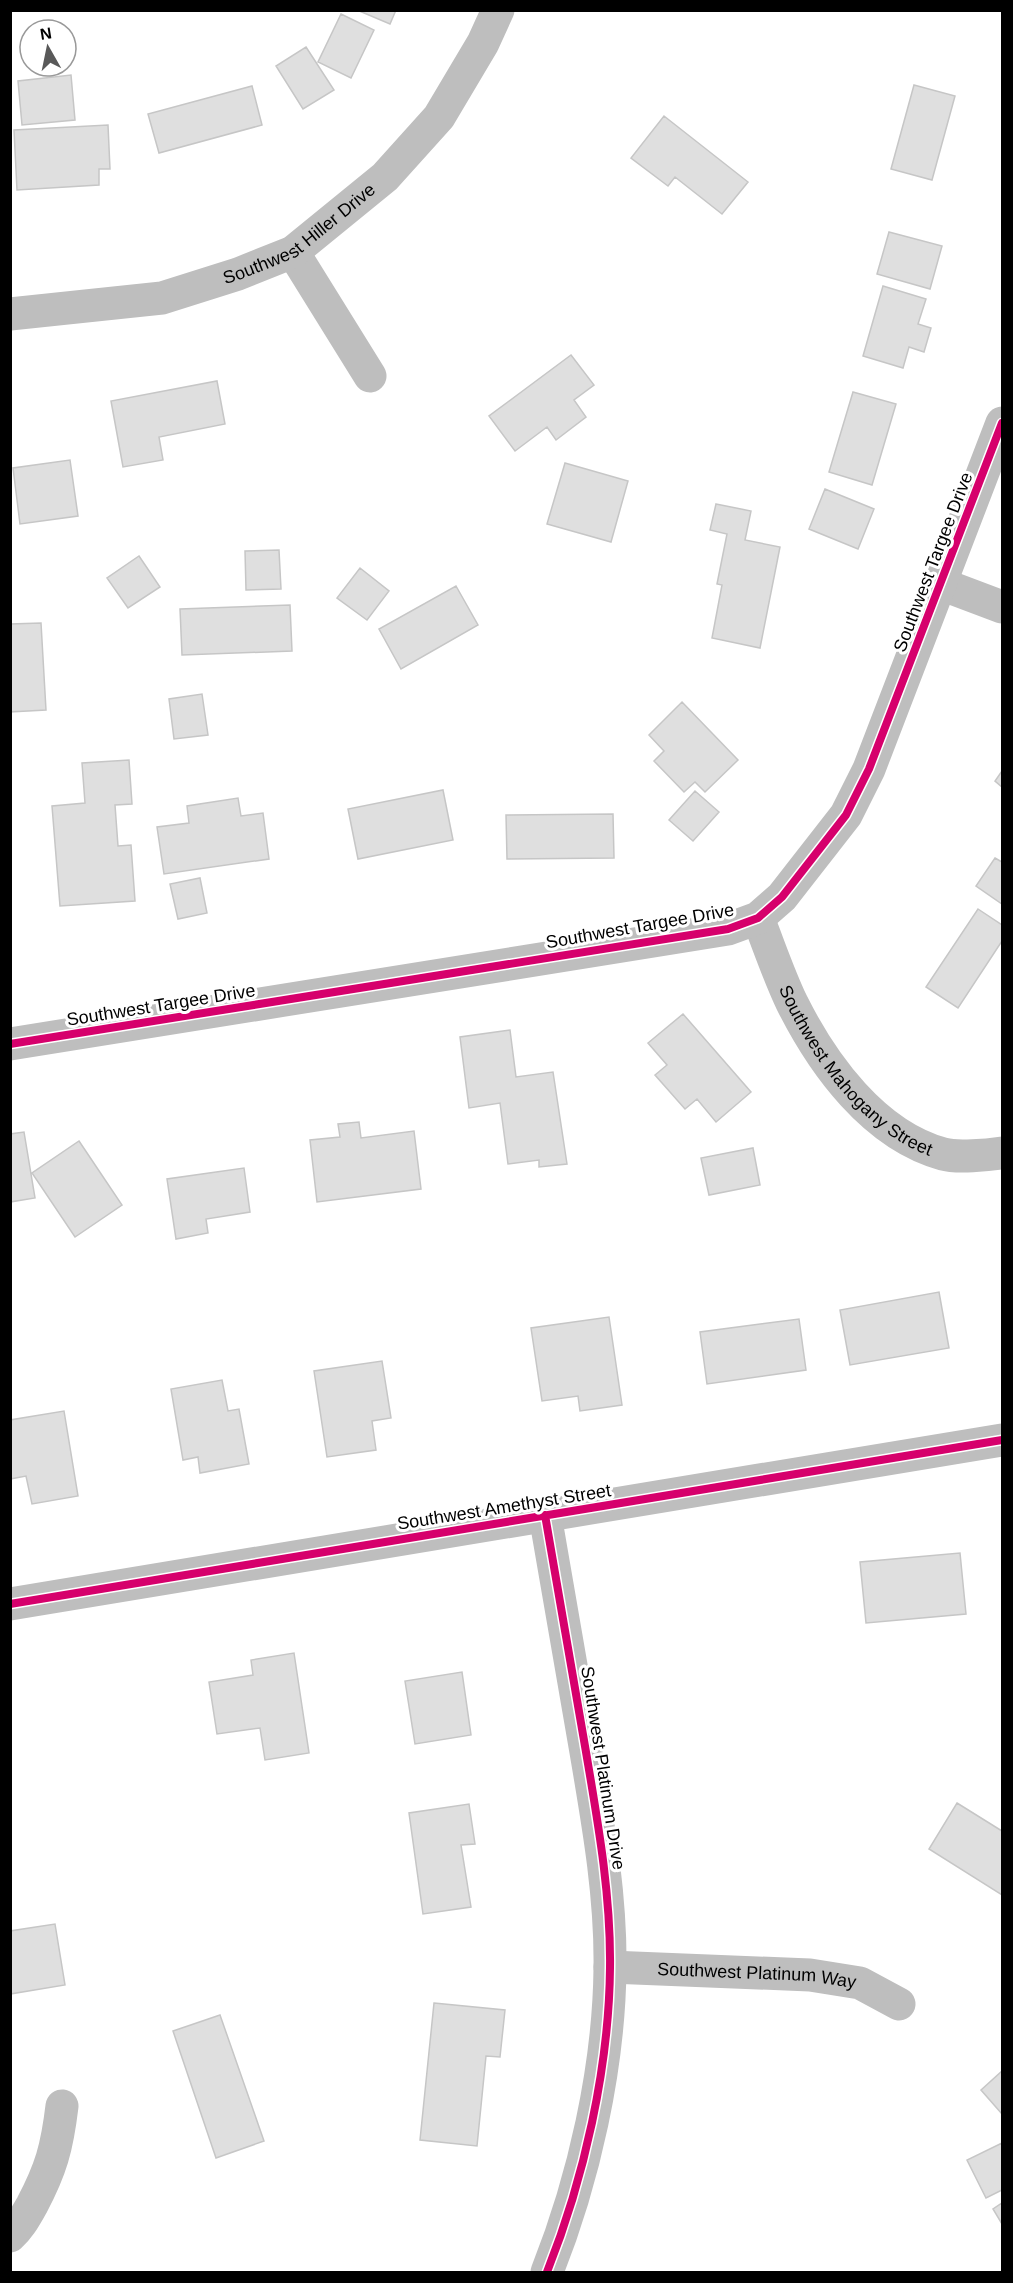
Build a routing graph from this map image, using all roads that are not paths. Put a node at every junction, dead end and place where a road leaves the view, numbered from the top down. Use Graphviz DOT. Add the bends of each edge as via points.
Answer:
graph roads {
  1 [pos="498,10"];
  2 [pos="293,252"];
  3 [pos="10,314"];
  4 [pos="370,376"];
  5 [pos="1002,423"];
  6 [pos="940,584"];
  7 [pos="1002,607"];
  8 [pos="758,918"];
  9 [pos="10,1044"];
  10 [pos="1002,1153"];
  11 [pos="1002,1440"];
  12 [pos="546,1515"];
  13 [pos="10,1604"];
  14 [pos="610,1967"];
  15 [pos="899,2004"];
  16 [pos="62,2106"];
  17 [pos="10,2236"];
  18 [pos="547,2272"];
  1 -- 2 [label="street, Southwest Hiller Drive" via="439,117 385,177"];
  2 -- 3 [label="street, Southwest Hiller Drive" via="162,298"];
  2 -- 4 [label="street"];
  5 -- 6 [label="street, Southwest Targee Drive"];
  6 -- 7 [label="street"];
  6 -- 8 [label="street, Southwest Targee Drive" via="869,769 846,815 782,897"];
  8 -- 9 [label="street, Southwest Targee Drive" via="728,929"];
  8 -- 10 [label="street, Southwest Mahogany Street" via="797,1012 814,1042 861,1104 900,1136 945,1155"];
  11 -- 12 [label="street, Southwest Amethyst Street"];
  12 -- 13 [label="street, Southwest Amethyst Street"];
  12 -- 14 [label="street, Southwest Platinum Drive" via="605,1867"];
  14 -- 15 [label="street, Southwest Platinum Way" via="810,1975 860,1983"];
  14 -- 18 [label="street, Southwest Platinum Drive" via="604,2050 589,2132 562,2234"];
  16 -- 17 [label="street" via="58,2141 48,2175 20,2228"];
}
